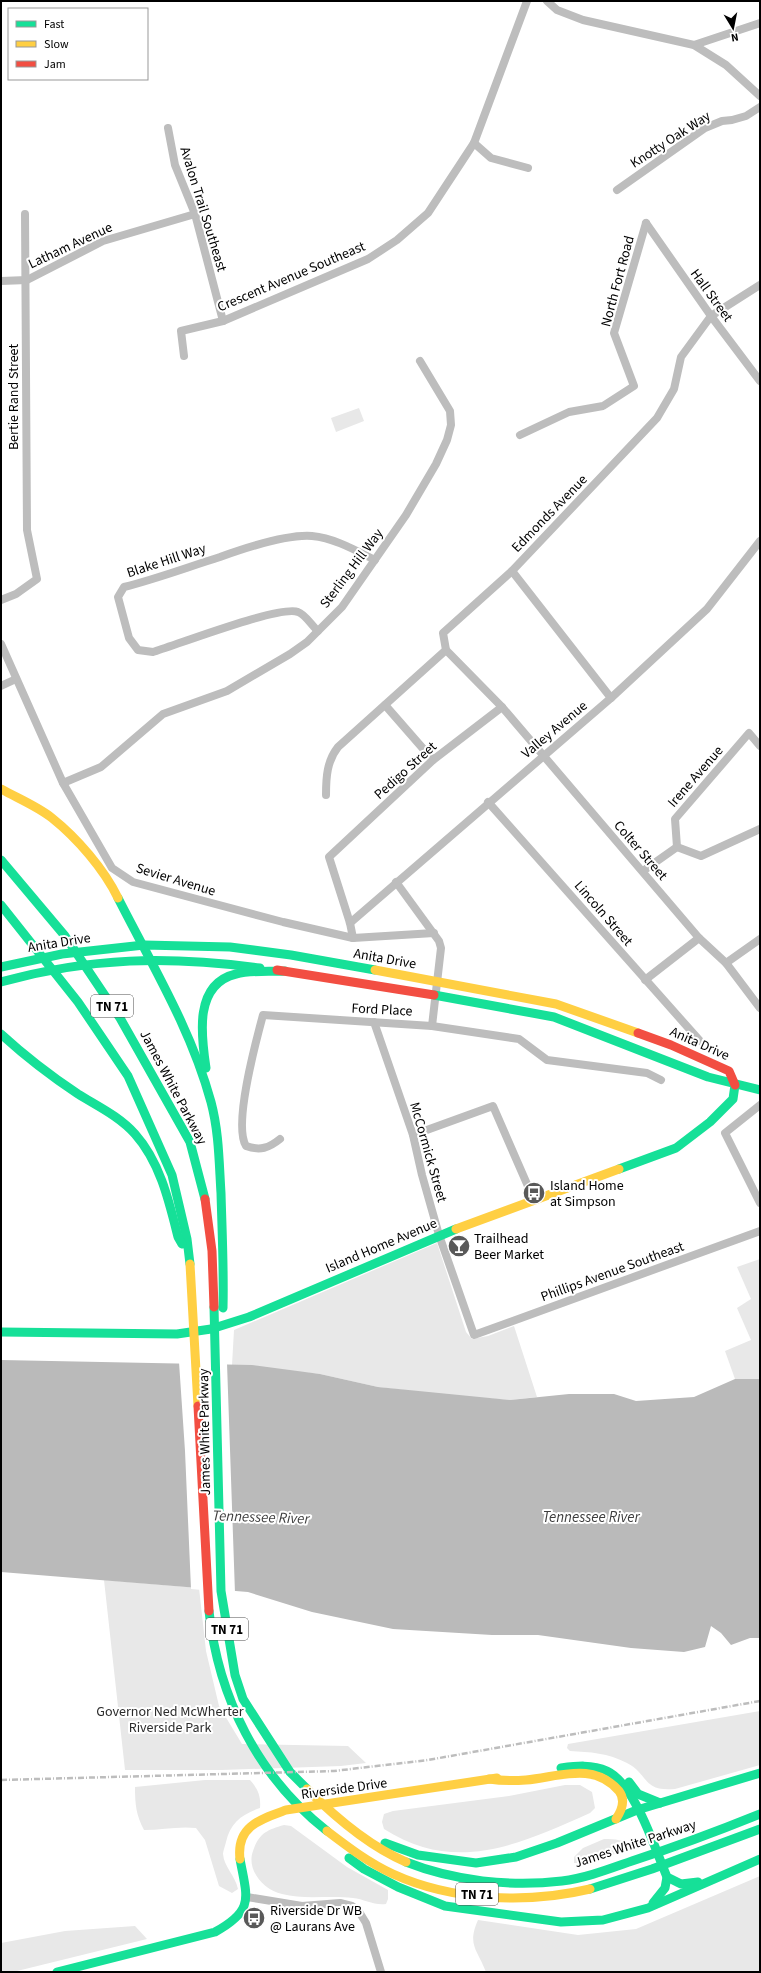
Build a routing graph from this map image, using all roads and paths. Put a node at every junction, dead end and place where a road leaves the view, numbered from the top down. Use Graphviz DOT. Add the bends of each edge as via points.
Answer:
graph roads {
  1 [pos="527,1"];
  2 [pos="547,1"];
  3 [pos="760,23"];
  4 [pos="694,45"];
  5 [pos="760,96"];
  6 [pos="760,107"];
  7 [pos="168,128"];
  8 [pos="474,144"];
  9 [pos="528,168"];
  10 [pos="617,190"];
  11 [pos="25,214"];
  12 [pos="195,214"];
  13 [pos="646,223"];
  14 [pos="26,280"];
  15 [pos="1,281"];
  16 [pos="760,285"];
  17 [pos="711,316"];
  18 [pos="223,321"];
  19 [pos="184,356"];
  20 [pos="420,361"];
  21 [pos="760,381"];
  22 [pos="520,435"];
  23 [pos="760,541"];
  24 [pos="374,560"];
  25 [pos="512,571"];
  26 [pos="1,600"];
  27 [pos="318,631"];
  28 [pos="1,644"];
  29 [pos="446,650"];
  30 [pos="16,679"];
  31 [pos="1,686"];
  32 [pos="611,698"];
  33 [pos="385,705"];
  34 [pos="502,707"];
  35 [pos="760,746"];
  36 [pos="542,756"];
  37 [pos="433,760"];
  38 [pos="63,783"];
  39 [pos="1,789"];
  40 [pos="326,795"];
  41 [pos="488,802"];
  42 [pos="760,829"];
  43 [pos="677,847"];
  44 [pos="1,860"];
  45 [pos="642,871"];
  46 [pos="396,882"];
  47 [pos="1,905"];
  48 [pos="350,922"];
  49 [pos="434,933"];
  50 [pos="353,938"];
  51 [pos="699,938"];
  52 [pos="760,939"];
  53 [pos="144,945"];
  54 [pos="149,959"];
  55 [pos="726,963"];
  56 [pos="1,967"];
  57 [pos="285,971"];
  58 [pos="645,980"];
  59 [pos="437,981"];
  60 [pos="1,982"];
  61 [pos="436,995"];
  62 [pos="760,1008"];
  63 [pos="374,1022"];
  64 [pos="432,1026"];
  65 [pos="1,1034"];
  66 [pos="700,1041"];
  67 [pos="661,1080"];
  68 [pos="735,1085"];
  69 [pos="760,1090"];
  70 [pos="211,1102"];
  71 [pos="760,1106"];
  72 [pos="413,1135"];
  73 [pos="280,1139"];
  74 [pos="534,1200"];
  75 [pos="760,1203"];
  76 [pos="760,1231"];
  77 [pos="439,1235"];
  78 [pos="190,1259"];
  79 [pos="1,1332"];
  80 [pos="474,1335"];
  81 [pos="217,1374"];
  82 [pos="760,1773"];
  83 [pos="612,1775"];
  84 [pos="489,1779"];
  85 [pos="660,1803"];
  86 [pos="637,1810"];
  87 [pos="760,1810"];
  88 [pos="760,1814"];
  89 [pos="616,1819"];
  90 [pos="760,1829"];
  91 [pos="717,1831"];
  92 [pos="362,1835"];
  93 [pos="335,1838"];
  94 [pos="760,1859"];
  95 [pos="667,1876"];
  96 [pos="710,1879"];
  97 [pos="247,1897"];
  98 [pos="648,1908"];
  99 [pos="57,1972"];
  100 [pos="381,1972"];
  1 -- 8 [label="street, Crescent Avenue Southeast"];
  2 -- 4 [label="street" via="557,10 584,20"];
  3 -- 4 [label="street"];
  4 -- 5 [label="street" via="726,65"];
  6 -- 10 [label="street, Knotty Oak Way" via="746,116 705,128"];
  7 -- 12 [label="street, Avalon Trail Southeast" via="175,165"];
  8 -- 9 [label="street" via="491,158"];
  8 -- 18 [label="street, Crescent Avenue Southeast" via="428,213 397,240 368,259"];
  11 -- 14 [label="street, Bertie Rand Street"];
  12 -- 14 [label="street, Latham Avenue" via="103,241"];
  12 -- 18 [label="street, Avalon Trail Southeast"];
  13 -- 17 [label="street, Hall Street"];
  13 -- 22 [label="street, North Fort Road" via="614,333 634,386 603,406 570,412"];
  14 -- 15 [label="street, Latham Avenue"];
  14 -- 26 [label="street, Bertie Rand Street" via="27,530 38,579 16,594"];
  16 -- 17 [label="street"];
  17 -- 21 [label="street, Hall Street"];
  17 -- 25 [label="street, Edmonds Avenue" via="681,357 674,389 657,418"];
  18 -- 19 [label="street, Crescent Avenue Southeast" via="181,331"];
  20 -- 24 [label="street, Sterling Hill Way" via="450,411 451,425 436,464 406,515"];
  23 -- 32 [label="street, Valley Avenue" via="707,609"];
  24 -- 27 [label="street, Sterling Hill Way" via="342,607"];
  24 -- 27 [label="street, Blake Hill Way" via="340,543 312,536 284,539 256,544 124,587 118,597 129,638 138,650 153,652 270,614 291,611 299,612"];
  25 -- 29 [label="street, Edmonds Avenue" via="443,633"];
  25 -- 32 [label="street"];
  27 -- 38 [label="street, Sterling Hill Way" via="290,654 227,691 163,714 101,767"];
  28 -- 30 [label="street, Sevier Avenue"];
  29 -- 33 [label="street"];
  29 -- 34 [label="street, Colter Street"];
  30 -- 31 [label="street"];
  30 -- 38 [label="street, Sevier Avenue"];
  32 -- 36 [label="street, Valley Avenue"];
  33 -- 37 [label="street"];
  33 -- 40 [label="street" via="331,756 326,778"];
  34 -- 36 [label="street, Colter Street"];
  34 -- 37 [label="street, Pedigo Street"];
  35 -- 43 [label="street, Irene Avenue" via="749,733 675,819"];
  36 -- 41 [label="street, Valley Avenue"];
  36 -- 45 [label="street, Colter Street"];
  37 -- 48 [label="street, Pedigo Street" via="329,858"];
  38 -- 50 [label="street, Sevier Avenue" via="112,868 133,882"];
  39 -- 53 [label="main road" via="51,817 79,843 114,887"];
  41 -- 46 [label="street, Valley Avenue"];
  41 -- 58 [label="street, Lincoln Street"];
  42 -- 43 [label="street" via="701,856"];
  43 -- 45 [label="street"];
  44 -- 81 [label="main road, James White Parkway / TN 71" via="65,936 120,1018 190,1142 206,1201 212,1251"];
  45 -- 51 [label="street, Colter Street"];
  46 -- 48 [label="street, Valley Avenue"];
  46 -- 49 [label="street"];
  47 -- 78 [label="main road, James White Parkway / TN 71" via="78,1002 128,1076 172,1175 183,1216"];
  48 -- 50 [label="street"];
  49 -- 50 [label="street, Sevier Avenue"];
  49 -- 59 [label="street" via="440,948"];
  51 -- 55 [label="street, Colter Street"];
  51 -- 58 [label="street"];
  52 -- 55 [label="street"];
  53 -- 54 [label="main road"];
  53 -- 56 [label="main road, Anita Drive" via="62,954"];
  53 -- 59 [label="main road, Anita Drive" via="230,948 292,955"];
  54 -- 57 [label="main road, Anita Drive" via="228,963"];
  54 -- 60 [label="main road, Anita Drive" via="72,965"];
  54 -- 70 [label="main road" via="169,994 188,1037"];
  55 -- 62 [label="street, Colter Street"];
  57 -- 61 [label="main road, Anita Drive"];
  57 -- 70 [label="main road" via="234,974 217,983 206,999 201,1022"];
  58 -- 66 [label="street, Lincoln Street"];
  59 -- 61 [label="street"];
  59 -- 68 [label="main road, Anita Drive" via="564,1006 671,1045 729,1071"];
  61 -- 64 [label="street"];
  61 -- 68 [label="main road, Anita Drive" via="554,1018"];
  63 -- 64 [label="street, Ford Place"];
  63 -- 72 [label="street, McCormick Street"];
  63 -- 73 [label="street, Ford Place" via="263,1015 250,1065 241,1132 243,1142 253,1148 270,1147"];
  64 -- 67 [label="street, Ford Place" via="519,1039 547,1060 646,1073"];
  65 -- 78 [label="main road" via="61,1082 124,1123 148,1153 160,1179 178,1237"];
  68 -- 69 [label="main road"];
  68 -- 74 [label="main road, Island Home Avenue" via="733,1099 705,1126 676,1148"];
  70 -- 81 [label="main road" via="218,1135 224,1267 222,1331"];
  71 -- 75 [label="street" via="725,1133"];
  72 -- 74 [label="street" via="493,1106"];
  72 -- 77 [label="street, McCormick Street"];
  74 -- 77 [label="main road, Island Home Avenue"];
  76 -- 80 [label="street, Phillips Avenue Southeast"];
  77 -- 79 [label="main road, Island Home Avenue" via="249,1317 211,1329 177,1334"];
  77 -- 80 [label="street, McCormick Street"];
  78 -- 93 [label="main road, James White Parkway / TN 71" via="207,1588 215,1651 229,1703 248,1741 279,1786"];
  81 -- 92 [label="main road, James White Parkway / TN 71" via="221,1591 235,1675 243,1700 290,1772 328,1810"];
  82 -- 85 [label="main road"];
  83 -- 84 [label="main road, Riverside Drive" via="598,1768 580,1766"];
  83 -- 85 [label="main road" via="628,1781 643,1798"];
  83 -- 86 [label="main road, Riverside Drive" via="626,1789"];
  84 -- 89 [label="main road" via="514,1781 570,1773 597,1775 612,1783 622,1796 624,1806"];
  84 -- 97 [label="main road, Riverside Drive" via="286,1810 260,1820 248,1830 240,1846 239,1862"];
  85 -- 86 [label="main road"];
  86 -- 89 [label="main road"];
  86 -- 95 [label="main road, Riverside Drive"];
  87 -- 91 [label="main road"];
  88 -- 91 [label="main road, James White Parkway / TN 71"];
  89 -- 92 [label="main road" via="516,1857 476,1863 418,1855"];
  90 -- 93 [label="main road, James White Parkway / TN 71" via="629,1877 582,1891 513,1897 475,1894 428,1885 400,1876 367,1860"];
  91 -- 92 [label="main road, James White Parkway / TN 71" via="623,1865 562,1881 506,1883 470,1879 422,1868 390,1855"];
  93 -- 98 [label="main road" via="350,1859 364,1869 398,1887 445,1906 561,1922 603,1920"];
  94 -- 96 [label="main road"];
  95 -- 96 [label="main road" via="676,1883 686,1885"];
  95 -- 98 [label="main road" via="665,1888"];
  96 -- 98 [label="main road"];
  97 -- 99 [label="main road" via="241,1913 229,1925 215,1932"];
  97 -- 100 [label="street" via="302,1906 340,1903 352,1906 358,1910 366,1923"];
}
